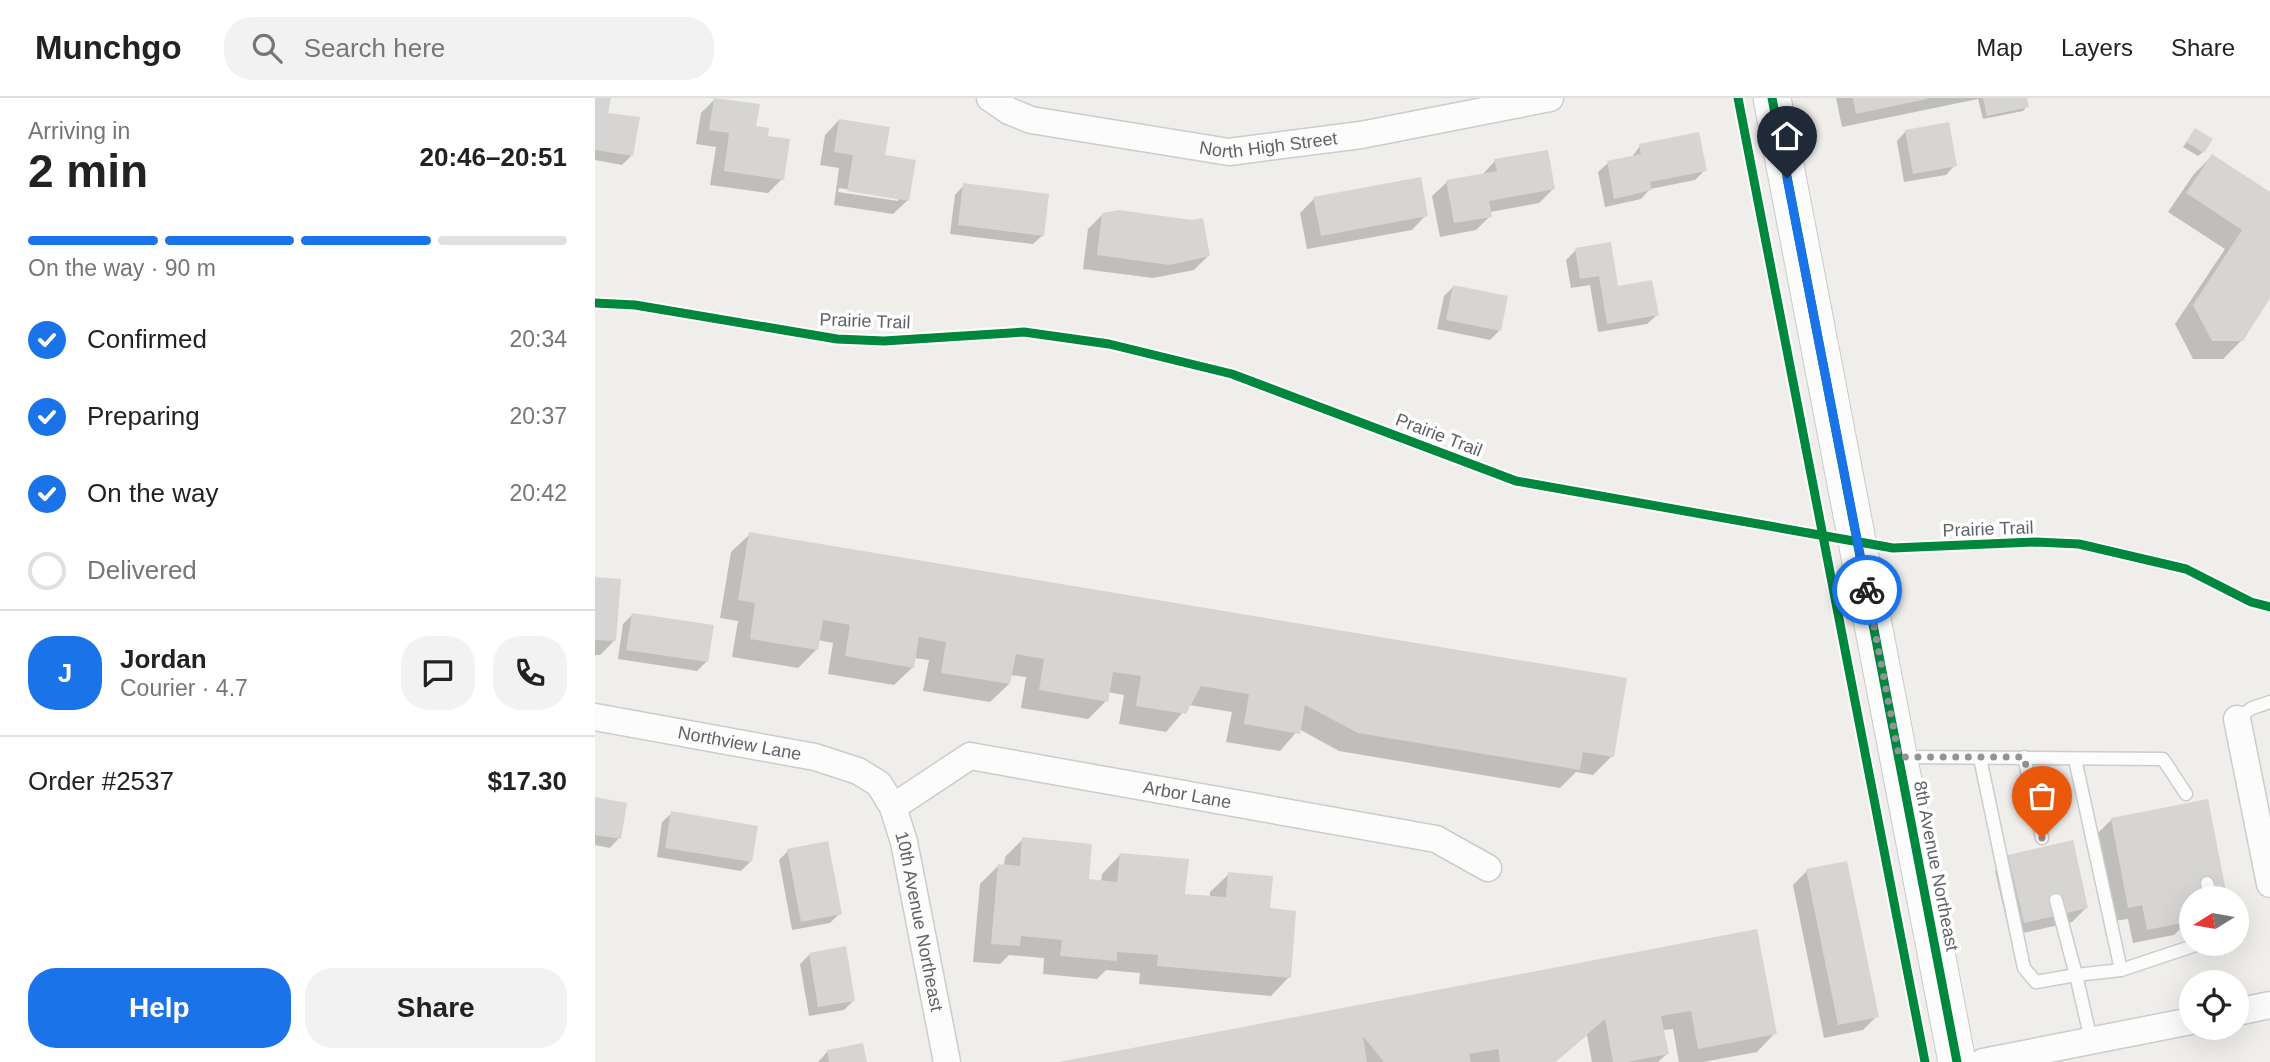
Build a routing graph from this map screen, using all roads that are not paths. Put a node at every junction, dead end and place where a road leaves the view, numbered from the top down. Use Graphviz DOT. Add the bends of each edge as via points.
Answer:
graph roads {
  1 [pos="990,98"];
  2 [pos="1550,98"];
  3 [pos="1772,98"];
  4 [pos="2270,702"];
  5 [pos="595,717"];
  6 [pos="2237,719"];
  7 [pos="1899,757"];
  8 [pos="2024,757"];
  9 [pos="1980,758"];
  10 [pos="2075,759"];
  11 [pos="879,784"];
  12 [pos="2186,794"];
  13 [pos="893,807"];
  14 [pos="2042,838"];
  15 [pos="1488,868"];
  16 [pos="2207,883"];
  17 [pos="2270,884"];
  18 [pos="2208,886"];
  19 [pos="2056,900"];
  20 [pos="2179,953"];
  21 [pos="2121,970"];
  22 [pos="2076,975"];
  23 [pos="2270,1005"];
  24 [pos="2249,1009"];
  25 [pos="2179,1022"];
  26 [pos="2091,1040"];
  27 [pos="947,1062"];
  28 [pos="1957,1062"];
  29 [pos="1983,1062"];
  1 -- 2 [label="street, North High Street" via="1031,120 1229,152 1361,135"];
  3 -- 7 [label="main road, 8th Avenue Northeast"];
  4 -- 6 [label="lane"];
  5 -- 11 [label="street, Northview Lane" via="815,757 858,771"];
  6 -- 17 [label="street"];
  7 -- 9 [label="lane"];
  7 -- 28 [label="main road, 8th Avenue Northeast"];
  8 -- 9 [label="lane"];
  8 -- 10 [label="lane"];
  8 -- 14 [label="lane"];
  9 -- 22 [label="lane" via="2024,968 2036,982"];
  10 -- 12 [label="lane" via="2163,759"];
  10 -- 21 [label="lane"];
  11 -- 13 [label="street, 10th Avenue Northeast"];
  13 -- 15 [label="street, Arbor Lane" via="970,756 1436,839"];
  13 -- 27 [label="street, 10th Avenue Northeast" via="904,842"];
  16 -- 18 [label="lane"];
  19 -- 22 [label="lane"];
  20 -- 21 [label="lane"];
  21 -- 22 [label="lane"];
  22 -- 26 [label="lane"];
  23 -- 24 [label="street"];
  25 -- 26 [label="street"];
  26 -- 29 [label="street"];
}
